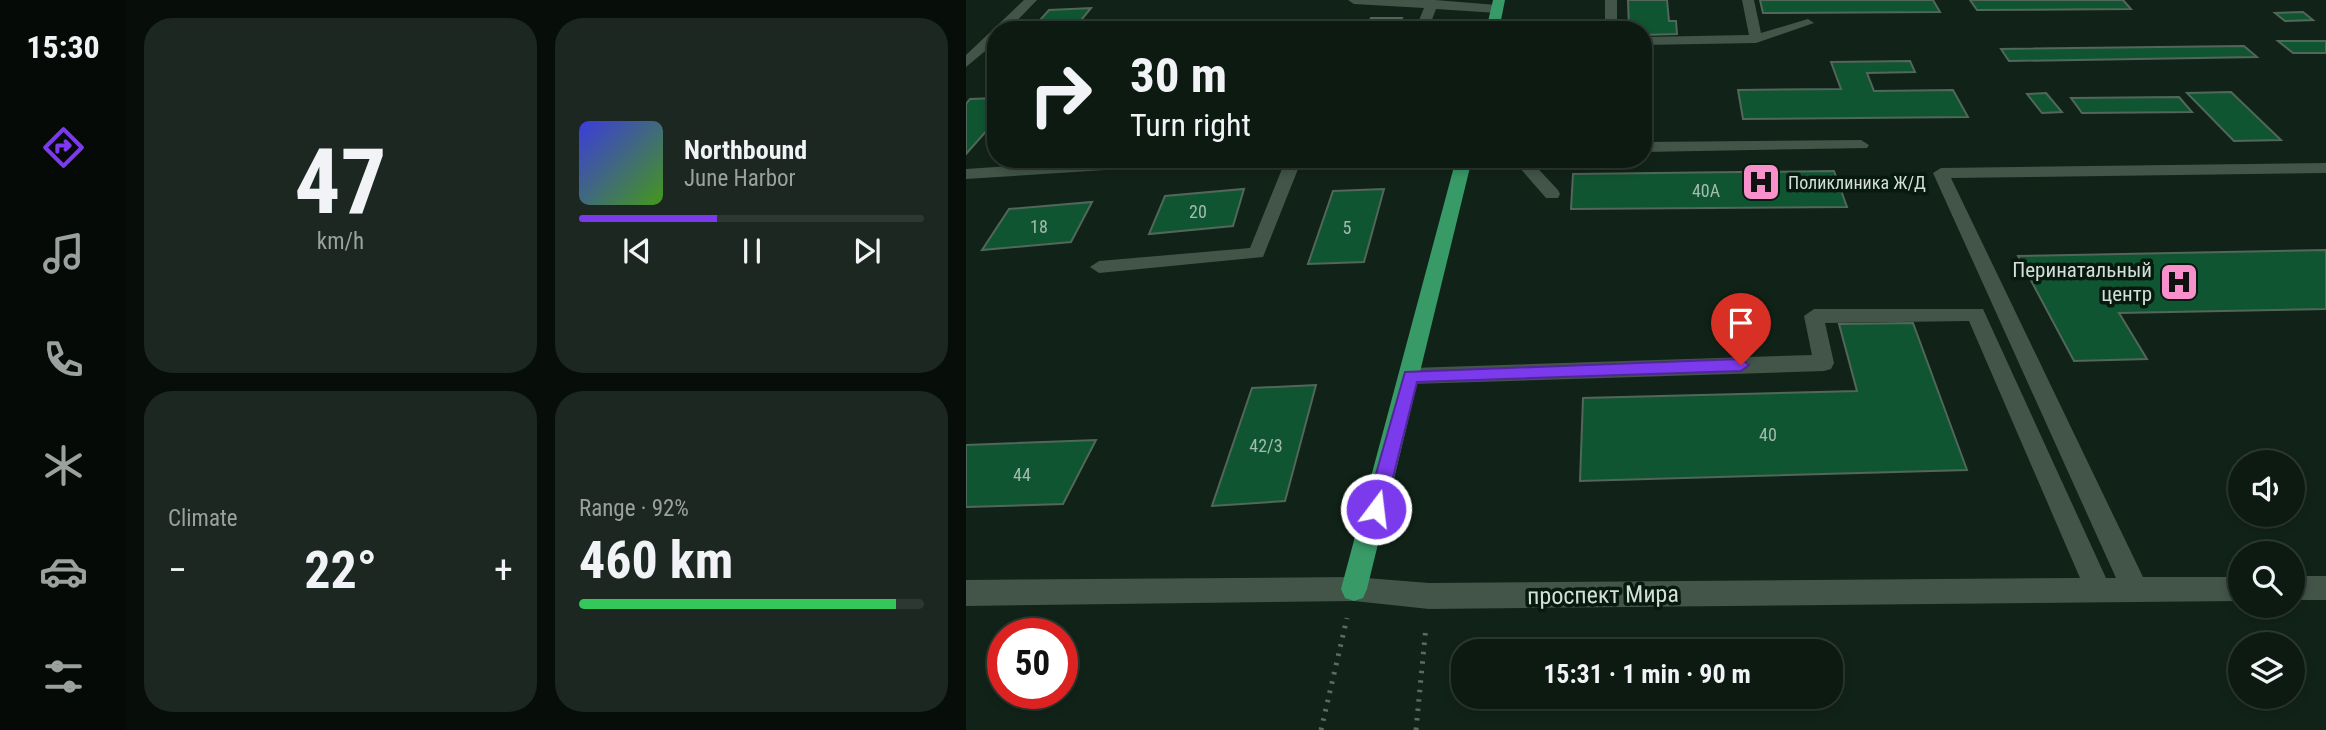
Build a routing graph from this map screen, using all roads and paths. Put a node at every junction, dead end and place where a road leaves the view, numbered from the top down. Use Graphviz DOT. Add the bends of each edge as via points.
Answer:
graph roads {
  1 [pos="1031,0"];
  2 [pos="1354,0"];
  3 [pos="1611,0"];
  4 [pos="1748,0"];
  5 [pos="1432,3"];
  6 [pos="1498,4"];
  7 [pos="1009,21"];
  8 [pos="1425,21"];
  9 [pos="1611,21"];
  10 [pos="1808,23"];
  11 [pos="1756,39"];
  12 [pos="1652,41"];
  13 [pos="987,43"];
  14 [pos="966,63"];
  15 [pos="1861,145"];
  16 [pos="1652,147"];
  17 [pos="1060,168"];
  18 [pos="1290,168"];
  19 [pos="1462,168"];
  20 [pos="1528,168"];
  21 [pos="2326,168"];
  22 [pos="966,174"];
  23 [pos="1552,194"];
  24 [pos="1099,267"];
  25 [pos="1411,376"];
  26 [pos="2305,588"];
  27 [pos="2326,588"];
  28 [pos="1354,589"];
  29 [pos="2135,589"];
  30 [pos="2228,589"];
  31 [pos="2098,590"];
  32 [pos="966,593"];
  33 [pos="1429,597"];
  34 [pos="1321,730"];
  35 [pos="1416,730"];
  1 -- 7 [label="street"];
  2 -- 5 [label="street"];
  3 -- 9 [label="street"];
  4 -- 11 [label="street"];
  5 -- 6 [label="street"];
  5 -- 8 [label="street"];
  10 -- 11 [label="street"];
  11 -- 12 [label="street"];
  13 -- 14 [label="street"];
  15 -- 16 [label="street"];
  17 -- 22 [label="street"];
  18 -- 24 [label="street" via="1257,253"];
  19 -- 25 [label="main road"];
  20 -- 23 [label="street"];
  21 -- 29 [label="street" via="1941,173"];
  25 -- 28 [label="main road"];
  25 -- 31 [label="street" via="1824,363 1814,316 1976,314"];
  26 -- 27 [label="street"];
  28 -- 32 [label="street, проспект Мира"];
  28 -- 33 [label="street, проспект Мира"];
  28 -- 34 [label="path"];
  29 -- 30 [label="street, проспект Мира"];
  29 -- 31 [label="street, проспект Мира"];
  31 -- 33 [label="street, проспект Мира"];
  33 -- 35 [label="path"];
}
